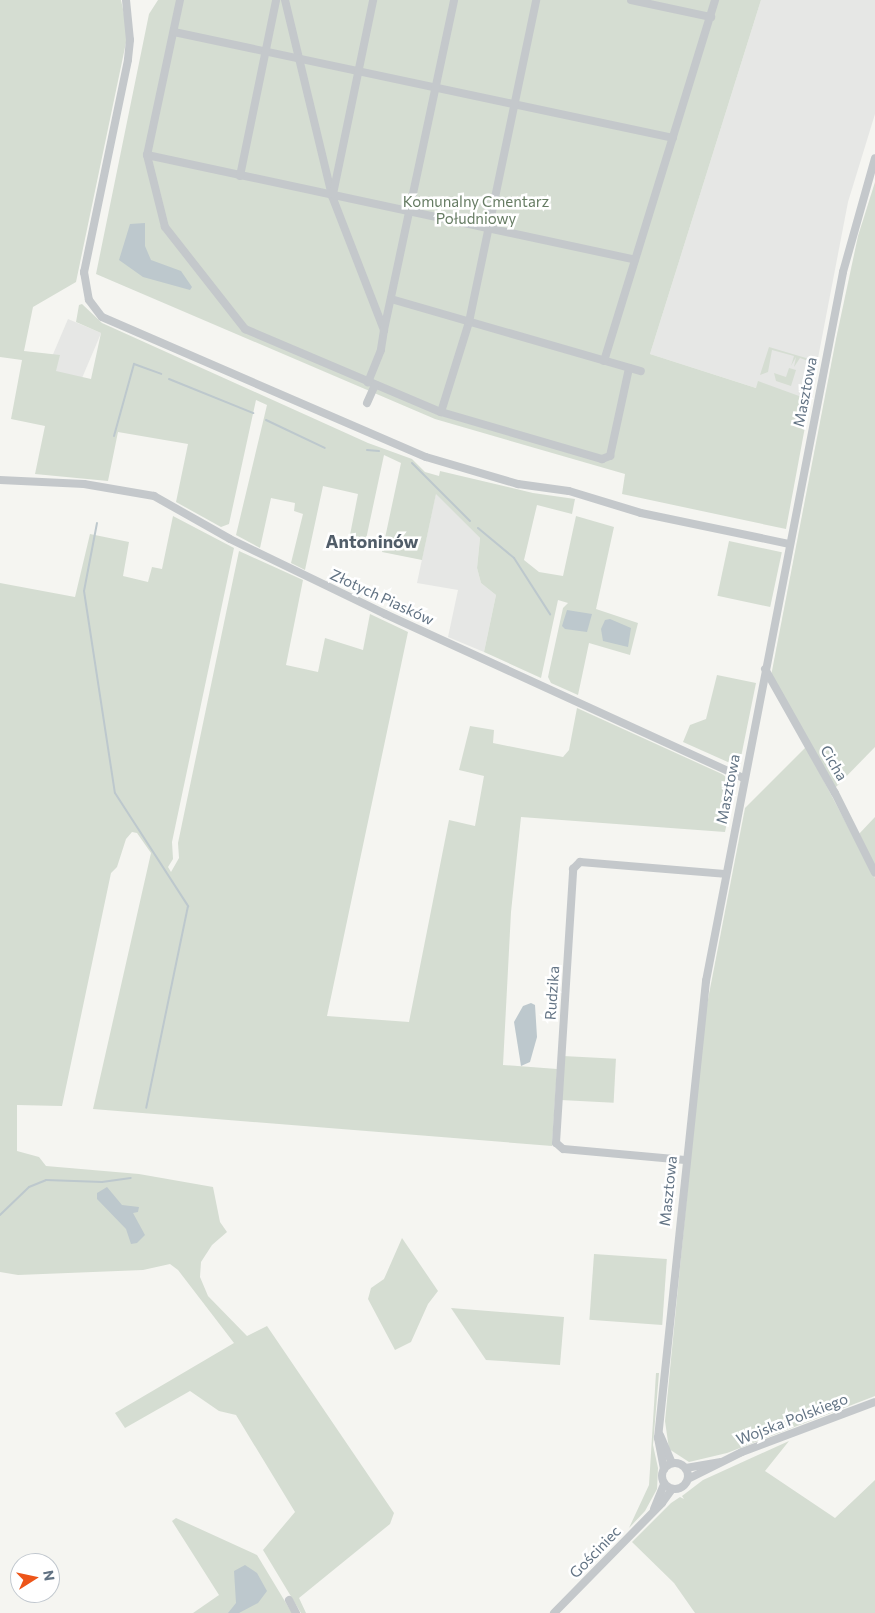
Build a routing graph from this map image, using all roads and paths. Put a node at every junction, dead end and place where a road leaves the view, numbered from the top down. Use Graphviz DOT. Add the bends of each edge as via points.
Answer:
graph roads {
  1 [pos="126,0"];
  2 [pos="180,0"];
  3 [pos="276,0"];
  4 [pos="285,0"];
  5 [pos="373,0"];
  6 [pos="454,0"];
  7 [pos="536,0"];
  8 [pos="631,0"];
  9 [pos="715,0"];
  10 [pos="649,2"];
  11 [pos="711,17"];
  12 [pos="174,32"];
  13 [pos="265,52"];
  14 [pos="300,60"];
  15 [pos="358,72"];
  16 [pos="436,88"];
  17 [pos="514,104"];
  18 [pos="674,138"];
  19 [pos="147,155"];
  20 [pos="875,158"];
  21 [pos="240,176"];
  22 [pos="332,196"];
  23 [pos="409,212"];
  24 [pos="488,228"];
  25 [pos="636,260"];
  26 [pos="391,299"];
  27 [pos="469,322"];
  28 [pos="384,330"];
  29 [pos="604,361"];
  30 [pos="629,368"];
  31 [pos="641,371"];
  32 [pos="371,383"];
  33 [pos="367,403"];
  34 [pos="441,412"];
  35 [pos="0,480"];
  36 [pos="790,544"];
  37 [pos="765,669"];
  38 [pos="744,778"];
  39 [pos="875,873"];
  40 [pos="725,874"];
  41 [pos="685,1160"];
  42 [pos="875,1402"];
  43 [pos="660,1434"];
  44 [pos="719,1462"];
  45 [pos="672,1463"];
  46 [pos="686,1468"];
  47 [pos="664,1469"];
  48 [pos="688,1479"];
  49 [pos="664,1484"];
  50 [pos="672,1489"];
  51 [pos="654,1509"];
  52 [pos="289,1600"];
  53 [pos="296,1613"];
  54 [pos="554,1613"];
  1 -- 36 [label="street" via="128,60 84,272 89,300 102,317 426,457 518,484 569,491 641,513"];
  2 -- 12 [label="street"];
  3 -- 13 [label="street"];
  4 -- 14 [label="street"];
  5 -- 15 [label="street"];
  6 -- 16 [label="street"];
  7 -- 17 [label="street"];
  8 -- 10 [label="street"];
  9 -- 11 [label="street"];
  10 -- 11 [label="street"];
  11 -- 18 [label="street"];
  12 -- 13 [label="street"];
  12 -- 19 [label="street"];
  13 -- 14 [label="street"];
  13 -- 21 [label="street"];
  14 -- 15 [label="street"];
  14 -- 22 [label="street"];
  15 -- 16 [label="street"];
  15 -- 22 [label="street"];
  16 -- 17 [label="street"];
  16 -- 23 [label="street"];
  17 -- 18 [label="street"];
  17 -- 24 [label="street"];
  18 -- 25 [label="street"];
  19 -- 21 [label="street"];
  19 -- 32 [label="street" via="165,227 234,318 246,330"];
  20 -- 36 [label="street, Masztowa" via="843,272"];
  21 -- 22 [label="street"];
  22 -- 23 [label="street"];
  22 -- 28 [label="street"];
  23 -- 24 [label="street"];
  23 -- 26 [label="street"];
  24 -- 25 [label="street"];
  24 -- 27 [label="street"];
  25 -- 29 [label="street"];
  26 -- 27 [label="street"];
  26 -- 28 [label="street"];
  27 -- 29 [label="street"];
  27 -- 34 [label="street"];
  28 -- 32 [label="street"];
  29 -- 30 [label="street"];
  30 -- 31 [label="street"];
  30 -- 34 [label="street" via="610,456 602,459"];
  32 -- 33 [label="street"];
  32 -- 34 [label="street"];
  35 -- 38 [label="street, Złotych Piasków" via="84,484 154,496 230,539 385,614"];
  36 -- 37 [label="street, Masztowa"];
  37 -- 38 [label="street, Masztowa"];
  37 -- 39 [label="street, Cicha" via="835,793"];
  38 -- 40 [label="street, Masztowa"];
  40 -- 41 [label="street, Masztowa" via="706,981"];
  40 -- 41 [label="street, Rudzika" via="580,862 573,869 556,1143 563,1148"];
  41 -- 43 [label="street, Masztowa"];
  42 -- 44 [label="street, Wojska Polskiego"];
  43 -- 45 [label="street, Masztowa"];
  43 -- 47 [label="street, Masztowa" via="658,1447"];
  44 -- 46 [label="street, Wojska Polskiego"];
  44 -- 48 [label="street, Wojska Polskiego"];
  45 -- 46 [label="street"];
  45 -- 47 [label="street"];
  46 -- 48 [label="street"];
  47 -- 49 [label="street"];
  48 -- 50 [label="street" via="681,1488"];
  49 -- 50 [label="street"];
  49 -- 51 [label="street, Gościniec"];
  50 -- 51 [label="street, Gościniec"];
  51 -- 54 [label="street, Gościniec"];
  52 -- 53 [label="street"];
}
